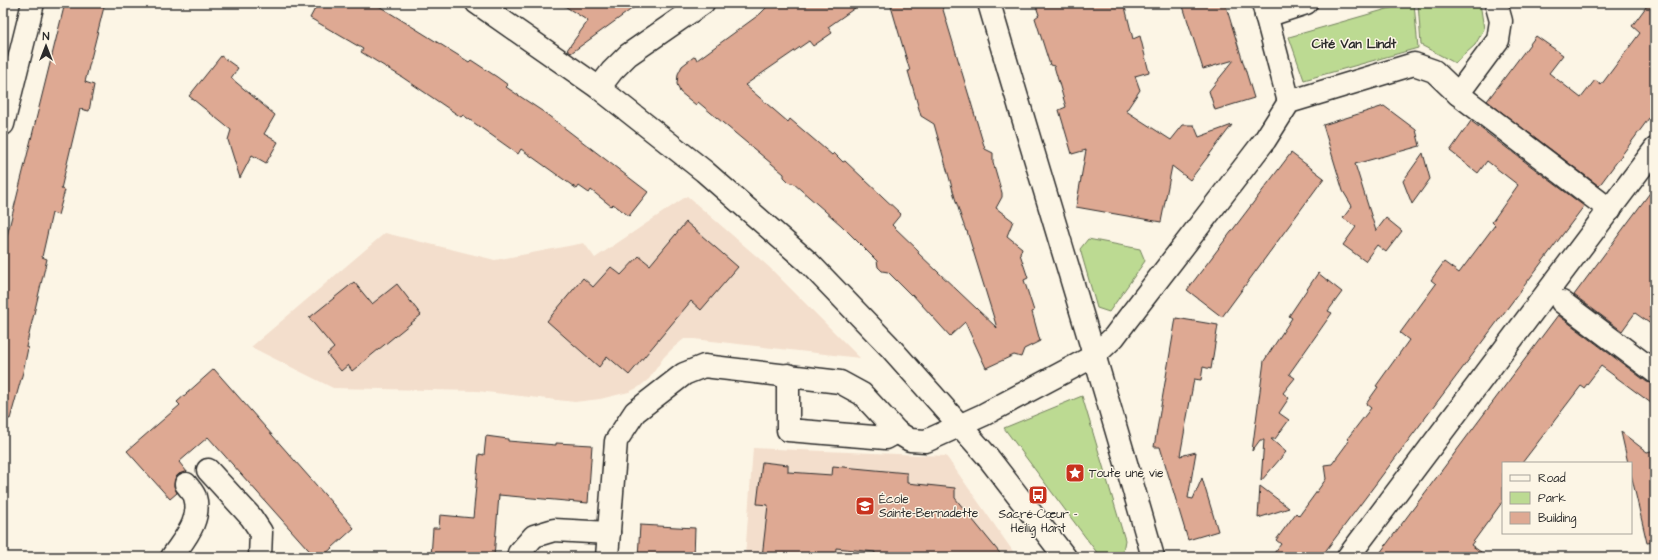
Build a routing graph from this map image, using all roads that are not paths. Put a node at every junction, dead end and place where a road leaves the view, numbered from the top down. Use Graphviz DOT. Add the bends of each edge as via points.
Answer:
graph roads {
  1 [pos="33,3"];
  2 [pos="477,3"];
  3 [pos="702,3"];
  4 [pos="988,3"];
  5 [pos="1306,3"];
  6 [pos="1496,3"];
  7 [pos="1264,9"];
  8 [pos="599,88"];
  9 [pos="1458,94"];
  10 [pos="1289,102"];
  11 [pos="3,124"];
  12 [pos="1655,149"];
  13 [pos="1610,210"];
  14 [pos="1562,302"];
  15 [pos="1094,356"];
  16 [pos="1655,372"];
  17 [pos="788,375"];
  18 [pos="960,426"];
  19 [pos="897,432"];
  20 [pos="208,470"];
  21 [pos="186,484"];
  22 [pos="609,533"];
  23 [pos="172,557"];
  24 [pos="260,557"];
  25 [pos="518,557"];
  26 [pos="607,557"];
  27 [pos="1065,557"];
  28 [pos="1153,557"];
  29 [pos="1348,557"];
  1 -- 11 [label="street"];
  2 -- 8 [label="street"];
  3 -- 8 [label="street" via="628,55"];
  4 -- 15 [label="street"];
  5 -- 7 [label="street"];
  6 -- 9 [label="street" via="1501,21 1498,40"];
  7 -- 10 [label="street"];
  8 -- 18 [label="street" via="704,171 808,262 889,346"];
  9 -- 10 [label="street" via="1434,71 1414,64"];
  9 -- 13 [label="street"];
  10 -- 15 [label="street" via="1265,140 1114,337"];
  12 -- 13 [label="street"];
  13 -- 29 [label="street"];
  14 -- 16 [label="street"];
  15 -- 18 [label="street"];
  15 -- 28 [label="street"];
  17 -- 19 [label="street" via="840,382 862,394"];
  17 -- 19 [label="street" via="788,430 886,438"];
  17 -- 22 [label="street" via="704,366 684,374 635,412 616,441"];
  18 -- 19 [label="street" via="926,441 910,440"];
  18 -- 27 [label="street" via="987,456"];
  20 -- 24 [label="street" via="251,517 261,532"];
  21 -- 23 [label="street" via="195,496 197,509 194,524"];
  22 -- 25 [label="street" via="554,530 534,536"];
  22 -- 26 [label="street"];
}
